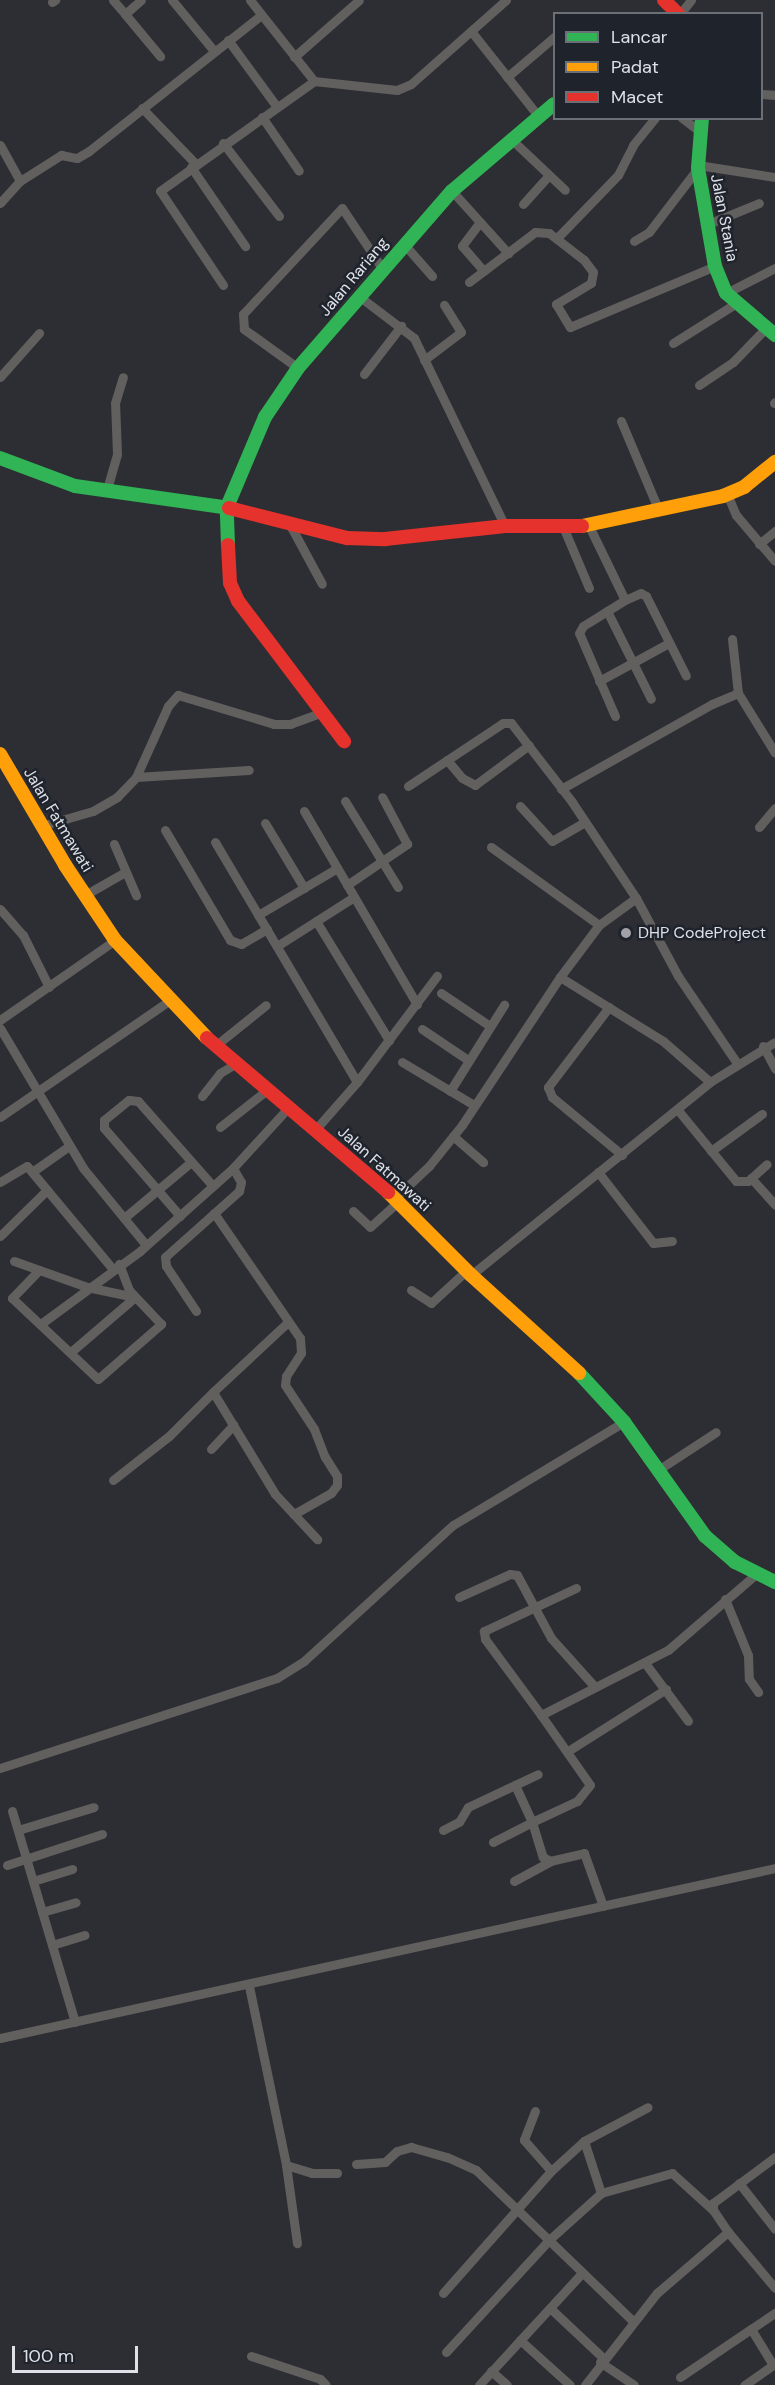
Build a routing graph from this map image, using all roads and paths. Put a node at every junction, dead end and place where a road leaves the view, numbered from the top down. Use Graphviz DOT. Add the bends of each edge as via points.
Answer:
graph roads {
  1 [pos="113,0"];
  2 [pos="141,0"];
  3 [pos="172,0"];
  4 [pos="250,0"];
  5 [pos="359,0"];
  6 [pos="506,0"];
  7 [pos="691,0"];
  8 [pos="671,9"];
  9 [pos="125,14"];
  10 [pos="261,15"];
  11 [pos="471,31"];
  12 [pos="228,40"];
  13 [pos="553,40"];
  14 [pos="214,51"];
  15 [pos="160,56"];
  16 [pos="294,57"];
  17 [pos="507,76"];
  18 [pos="314,81"];
  19 [pos="553,106"];
  20 [pos="277,107"];
  21 [pos="142,108"];
  22 [pos="262,117"];
  23 [pos="539,117"];
  24 [pos="653,120"];
  25 [pos="701,125"];
  26 [pos="511,139"];
  27 [pos="224,143"];
  28 [pos="0,145"];
  29 [pos="193,165"];
  30 [pos="698,167"];
  31 [pos="299,171"];
  32 [pos="549,175"];
  33 [pos="775,177"];
  34 [pos="20,181"];
  35 [pos="565,190"];
  36 [pos="452,191"];
  37 [pos="0,203"];
  38 [pos="759,203"];
  39 [pos="524,204"];
  40 [pos="279,216"];
  41 [pos="480,222"];
  42 [pos="708,225"];
  43 [pos="558,237"];
  44 [pos="634,241"];
  45 [pos="403,243"];
  46 [pos="245,246"];
  47 [pos="508,253"];
  48 [pos="715,266"];
  49 [pos="382,268"];
  50 [pos="775,268"];
  51 [pos="484,271"];
  52 [pos="432,276"];
  53 [pos="469,282"];
  54 [pos="223,285"];
  55 [pos="360,297"];
  56 [pos="730,298"];
  57 [pos="444,305"];
  58 [pos="401,326"];
  59 [pos="770,332"];
  60 [pos="39,333"];
  61 [pos="673,343"];
  62 [pos="424,360"];
  63 [pos="298,369"];
  64 [pos="364,374"];
  65 [pos="0,377"];
  66 [pos="123,377"];
  67 [pos="699,385"];
  68 [pos="621,421"];
  69 [pos="0,458"];
  70 [pos="775,462"];
  71 [pos="107,489"];
  72 [pos="726,494"];
  73 [pos="227,507"];
  74 [pos="659,512"];
  75 [pos="289,523"];
  76 [pos="505,526"];
  77 [pos="589,526"];
  78 [pos="564,529"];
  79 [pos="775,531"];
  80 [pos="759,544"];
  81 [pos="775,561"];
  82 [pos="322,584"];
  83 [pos="590,588"];
  84 [pos="626,600"];
  85 [pos="607,611"];
  86 [pos="732,639"];
  87 [pos="669,643"];
  88 [pos="633,662"];
  89 [pos="686,676"];
  90 [pos="599,681"];
  91 [pos="738,693"];
  92 [pos="651,699"];
  93 [pos="320,713"];
  94 [pos="615,716"];
  95 [pos="345,741"];
  96 [pos="530,745"];
  97 [pos="775,753"];
  98 [pos="0,754"];
  99 [pos="447,760"];
  100 [pos="249,770"];
  101 [pos="136,777"];
  102 [pos="408,786"];
  103 [pos="561,789"];
  104 [pos="382,797"];
  105 [pos="345,801"];
  106 [pos="520,807"];
  107 [pos="775,808"];
  108 [pos="304,811"];
  109 [pos="585,822"];
  110 [pos="265,823"];
  111 [pos="41,826"];
  112 [pos="759,827"];
  113 [pos="165,830"];
  114 [pos="215,842"];
  115 [pos="114,844"];
  116 [pos="491,847"];
  117 [pos="382,863"];
  118 [pos="337,868"];
  119 [pos="125,872"];
  120 [pos="347,885"];
  121 [pos="398,887"];
  122 [pos="304,888"];
  123 [pos="85,895"];
  124 [pos="136,895"];
  125 [pos="354,897"];
  126 [pos="636,898"];
  127 [pos="0,909"];
  128 [pos="258,915"];
  129 [pos="316,921"];
  130 [pos="599,925"];
  131 [pos="267,929"];
  132 [pos="116,940"];
  133 [pos="277,946"];
  134 [pos="437,976"];
  135 [pos="560,977"];
  136 [pos="49,987"];
  137 [pos="441,993"];
  138 [pos="169,1001"];
  139 [pos="417,1004"];
  140 [pos="266,1005"];
  141 [pos="504,1005"];
  142 [pos="609,1007"];
  143 [pos="0,1020"];
  144 [pos="490,1026"];
  145 [pos="0,1028"];
  146 [pos="422,1029"];
  147 [pos="389,1040"];
  148 [pos="775,1042"];
  149 [pos="215,1046"];
  150 [pos="763,1046"];
  151 [pos="468,1060"];
  152 [pos="402,1062"];
  153 [pos="737,1063"];
  154 [pos="235,1064"];
  155 [pos="775,1069"];
  156 [pos="357,1082"];
  157 [pos="710,1082"];
  158 [pos="39,1089"];
  159 [pos="267,1090"];
  160 [pos="450,1091"];
  161 [pos="202,1096"];
  162 [pos="474,1105"];
  163 [pos="288,1108"];
  164 [pos="677,1109"];
  165 [pos="762,1114"];
  166 [pos="0,1117"];
  167 [pos="220,1127"];
  168 [pos="315,1130"];
  169 [pos="453,1136"];
  170 [pos="69,1146"];
  171 [pos="711,1151"];
  172 [pos="622,1155"];
  173 [pos="191,1162"];
  174 [pos="483,1162"];
  175 [pos="768,1164"];
  176 [pos="233,1168"];
  177 [pos="32,1172"];
  178 [pos="598,1172"];
  179 [pos="752,1178"];
  180 [pos="0,1182"];
  181 [pos="213,1186"];
  182 [pos="158,1189"];
  183 [pos="47,1190"];
  184 [pos="397,1199"];
  185 [pos="775,1205"];
  186 [pos="353,1211"];
  187 [pos="214,1213"];
  188 [pos="180,1216"];
  189 [pos="124,1218"];
  190 [pos="0,1236"];
  191 [pos="672,1241"];
  192 [pos="146,1245"];
  193 [pos="14,1261"];
  194 [pos="115,1266"];
  195 [pos="39,1270"];
  196 [pos="469,1273"];
  197 [pos="87,1287"];
  198 [pos="411,1290"];
  199 [pos="135,1297"];
  200 [pos="196,1311"];
  201 [pos="288,1322"];
  202 [pos="42,1323"];
  203 [pos="72,1351"];
  204 [pos="213,1392"];
  205 [pos="624,1422"];
  206 [pos="233,1425"];
  207 [pos="716,1432"];
  208 [pos="211,1449"];
  209 [pos="658,1470"];
  210 [pos="113,1480"];
  211 [pos="294,1514"];
  212 [pos="317,1539"];
  213 [pos="755,1575"];
  214 [pos="775,1581"];
  215 [pos="576,1588"];
  216 [pos="459,1598"];
  217 [pos="726,1599"];
  218 [pos="533,1608"];
  219 [pos="645,1663"];
  220 [pos="595,1687"];
  221 [pos="666,1689"];
  222 [pos="758,1692"];
  223 [pos="541,1714"];
  224 [pos="688,1721"];
  225 [pos="568,1751"];
  226 [pos="0,1768"];
  227 [pos="538,1774"];
  228 [pos="515,1785"];
  229 [pos="94,1807"];
  230 [pos="12,1811"];
  231 [pos="532,1822"];
  232 [pos="18,1830"];
  233 [pos="443,1830"];
  234 [pos="102,1834"];
  235 [pos="493,1842"];
  236 [pos="26,1858"];
  237 [pos="551,1861"];
  238 [pos="7,1865"];
  239 [pos="775,1868"];
  240 [pos="72,1869"];
  241 [pos="33,1881"];
  242 [pos="514,1881"];
  243 [pos="76,1902"];
  244 [pos="603,1906"];
  245 [pos="42,1912"];
  246 [pos="85,1935"];
  247 [pos="52,1944"];
  248 [pos="249,1986"];
  249 [pos="75,2022"];
  250 [pos="0,2038"];
  251 [pos="648,2107"];
  252 [pos="535,2111"];
  253 [pos="584,2142"];
  254 [pos="775,2157"];
  255 [pos="356,2164"];
  256 [pos="286,2165"];
  257 [pos="551,2171"];
  258 [pos="337,2173"];
  259 [pos="739,2182"];
  260 [pos="601,2193"];
  261 [pos="519,2208"];
  262 [pos="713,2210"];
  263 [pos="775,2229"];
  264 [pos="728,2232"];
  265 [pos="550,2239"];
  266 [pos="297,2244"];
  267 [pos="582,2273"];
  268 [pos="775,2288"];
  269 [pos="443,2293"];
  270 [pos="550,2308"];
  271 [pos="775,2313"];
  272 [pos="633,2321"];
  273 [pos="751,2329"];
  274 [pos="520,2340"];
  275 [pos="446,2352"];
  276 [pos="251,2356"];
  277 [pos="602,2360"];
  278 [pos="774,2365"];
  279 [pos="491,2371"];
  280 [pos="680,2377"];
  281 [pos="326,2385"];
  282 [pos="479,2385"];
  283 [pos="507,2385"];
  284 [pos="570,2385"];
  285 [pos="585,2385"];
  286 [pos="634,2385"];
  287 [pos="744,2385"];
  1 -- 9 [label="street"];
  2 -- 9 [label="street"];
  3 -- 14 [label="street"];
  4 -- 10 [label="street"];
  5 -- 16 [label="street"];
  6 -- 11 [label="street"];
  7 -- 8 [label="street"];
  9 -- 15 [label="street"];
  10 -- 12 [label="street"];
  10 -- 16 [label="street"];
  11 -- 17 [label="street"];
  11 -- 18 [label="street" via="411,84 397,90"];
  12 -- 14 [label="street"];
  12 -- 20 [label="street"];
  13 -- 17 [label="street"];
  14 -- 21 [label="street"];
  16 -- 18 [label="street"];
  17 -- 23 [label="street"];
  18 -- 20 [label="street"];
  19 -- 23 [label="street, Jalan Rariang"];
  20 -- 22 [label="street"];
  21 -- 29 [label="street"];
  21 -- 34 [label="street" via="89,151 77,158 60,155"];
  22 -- 27 [label="street"];
  22 -- 31 [label="street"];
  23 -- 26 [label="street, Jalan Rariang"];
  24 -- 43 [label="street" via="633,145 618,175"];
  25 -- 30 [label="street, Jalan Stania"];
  26 -- 32 [label="street"];
  26 -- 36 [label="street, Jalan Rariang"];
  27 -- 29 [label="street"];
  27 -- 40 [label="street"];
  28 -- 34 [label="street"];
  29 -- 46 [label="street"];
  29 -- 54 [label="street" via="163,186 162,196"];
  30 -- 33 [label="street"];
  30 -- 42 [label="street, Jalan Stania"];
  30 -- 44 [label="street" via="649,232"];
  32 -- 35 [label="street"];
  32 -- 39 [label="street"];
  34 -- 37 [label="street"];
  36 -- 41 [label="street"];
  36 -- 45 [label="street, Jalan Rariang"];
  38 -- 42 [label="street"];
  41 -- 47 [label="street"];
  41 -- 51 [label="street" via="462,246"];
  42 -- 48 [label="street, Jalan Stania"];
  43 -- 47 [label="street" via="541,230"];
  43 -- 48 [label="street" via="593,272 591,283 556,304 570,327"];
  45 -- 49 [label="street, Jalan Rariang"];
  45 -- 52 [label="street"];
  47 -- 51 [label="street"];
  48 -- 56 [label="street, Jalan Stania"];
  49 -- 55 [label="street, Jalan Rariang"];
  49 -- 63 [label="street" via="342,208 243,314 244,329"];
  50 -- 56 [label="street"];
  51 -- 53 [label="street"];
  55 -- 58 [label="street"];
  55 -- 63 [label="street, Jalan Rariang"];
  56 -- 59 [label="street"];
  56 -- 61 [label="street"];
  57 -- 62 [label="street" via="461,332"];
  58 -- 62 [label="street" via="414,338"];
  58 -- 64 [label="street"];
  59 -- 67 [label="street"];
  60 -- 65 [label="street"];
  62 -- 76 [label="street"];
  63 -- 73 [label="street, Jalan Rariang" via="265,417"];
  66 -- 71 [label="street" via="115,403 117,454"];
  68 -- 74 [label="street"];
  69 -- 71 [label="street" via="53,480"];
  70 -- 72 [label="street" via="744,486"];
  71 -- 73 [label="street"];
  72 -- 74 [label="street"];
  72 -- 80 [label="street" via="736,515"];
  73 -- 75 [label="street"];
  73 -- 93 [label="street" via="230,583 238,601"];
  74 -- 77 [label="street"];
  75 -- 76 [label="street" via="347,538 385,539"];
  75 -- 82 [label="street"];
  76 -- 78 [label="street"];
  77 -- 78 [label="street"];
  77 -- 84 [label="street"];
  78 -- 83 [label="street"];
  79 -- 80 [label="street"];
  80 -- 81 [label="street"];
  84 -- 85 [label="street"];
  84 -- 87 [label="street" via="645,594"];
  85 -- 88 [label="street"];
  85 -- 90 [label="street" via="579,633"];
  86 -- 91 [label="street"];
  87 -- 88 [label="street"];
  87 -- 89 [label="street"];
  88 -- 90 [label="street"];
  88 -- 92 [label="street"];
  90 -- 94 [label="street"];
  91 -- 97 [label="street"];
  91 -- 103 [label="street"];
  93 -- 95 [label="street"];
  93 -- 101 [label="street" via="290,724 274,724 178,695 168,706"];
  96 -- 99 [label="street" via="506,722"];
  96 -- 99 [label="street" via="475,785 462,778"];
  96 -- 103 [label="street"];
  98 -- 111 [label="street, Jalan Fatmawati"];
  99 -- 102 [label="street"];
  100 -- 101 [label="street"];
  101 -- 111 [label="street" via="106,805"];
  103 -- 109 [label="street"];
  104 -- 117 [label="street" via="407,844"];
  105 -- 117 [label="street"];
  106 -- 109 [label="street" via="552,841"];
  107 -- 112 [label="street"];
  108 -- 118 [label="street"];
  109 -- 126 [label="street"];
  110 -- 122 [label="street"];
  111 -- 123 [label="street, Jalan Fatmawati"];
  113 -- 131 [label="street" via="230,940 241,944"];
  114 -- 128 [label="street"];
  115 -- 119 [label="street"];
  116 -- 130 [label="street"];
  117 -- 120 [label="street"];
  117 -- 121 [label="street"];
  118 -- 120 [label="street"];
  118 -- 122 [label="street"];
  119 -- 123 [label="street"];
  119 -- 124 [label="street"];
  120 -- 125 [label="street"];
  122 -- 128 [label="street"];
  123 -- 132 [label="street, Jalan Fatmawati"];
  125 -- 129 [label="street"];
  125 -- 139 [label="street"];
  126 -- 130 [label="street"];
  126 -- 153 [label="street" via="678,976"];
  127 -- 136 [label="street" via="23,935"];
  128 -- 131 [label="street"];
  129 -- 133 [label="street"];
  129 -- 147 [label="street"];
  130 -- 135 [label="street"];
  131 -- 133 [label="street"];
  132 -- 136 [label="street"];
  132 -- 138 [label="street, Jalan Fatmawati"];
  133 -- 156 [label="street"];
  134 -- 139 [label="street"];
  135 -- 142 [label="street"];
  135 -- 162 [label="street"];
  136 -- 143 [label="street"];
  137 -- 144 [label="street"];
  138 -- 149 [label="street, Jalan Fatmawati"];
  138 -- 158 [label="street"];
  139 -- 147 [label="street"];
  140 -- 149 [label="street"];
  141 -- 144 [label="street"];
  142 -- 157 [label="street" via="663,1041"];
  142 -- 172 [label="street" via="548,1087 552,1097"];
  144 -- 151 [label="street"];
  145 -- 158 [label="street"];
  146 -- 151 [label="street"];
  147 -- 156 [label="street"];
  148 -- 150 [label="street"];
  149 -- 154 [label="street, Jalan Fatmawati"];
  150 -- 153 [label="street"];
  150 -- 155 [label="street"];
  151 -- 160 [label="street"];
  152 -- 160 [label="street"];
  153 -- 157 [label="street"];
  154 -- 159 [label="street, Jalan Fatmawati"];
  154 -- 161 [label="street" via="215,1078"];
  156 -- 168 [label="street"];
  157 -- 164 [label="street"];
  158 -- 166 [label="street"];
  158 -- 170 [label="street"];
  159 -- 163 [label="street, Jalan Fatmawati"];
  159 -- 167 [label="street"];
  160 -- 162 [label="street"];
  162 -- 169 [label="street"];
  163 -- 168 [label="street, Jalan Fatmawati"];
  163 -- 176 [label="street"];
  164 -- 171 [label="street"];
  164 -- 172 [label="street"];
  165 -- 171 [label="street"];
  168 -- 184 [label="street, Jalan Fatmawati"];
  169 -- 174 [label="street"];
  169 -- 184 [label="street"];
  170 -- 177 [label="street"];
  170 -- 189 [label="street"];
  171 -- 179 [label="street" via="736,1181"];
  172 -- 178 [label="street"];
  173 -- 181 [label="street"];
  173 -- 182 [label="street"];
  173 -- 182 [label="street" via="135,1099 104,1120 104,1128"];
  175 -- 179 [label="street"];
  176 -- 181 [label="street"];
  176 -- 187 [label="street" via="240,1188"];
  177 -- 180 [label="street" via="27,1166"];
  177 -- 183 [label="street"];
  178 -- 191 [label="street" via="653,1243"];
  178 -- 196 [label="street"];
  179 -- 185 [label="street"];
  181 -- 188 [label="street"];
  182 -- 188 [label="street"];
  182 -- 189 [label="street"];
  183 -- 190 [label="street"];
  183 -- 194 [label="street"];
  184 -- 186 [label="street" via="370,1227"];
  184 -- 196 [label="street, Jalan Fatmawati"];
  187 -- 200 [label="street" via="165,1257 166,1266"];
  187 -- 201 [label="street"];
  188 -- 192 [label="street"];
  189 -- 192 [label="street"];
  192 -- 194 [label="street"];
  193 -- 195 [label="street"];
  194 -- 197 [label="street"];
  194 -- 199 [label="street"];
  195 -- 197 [label="street"];
  195 -- 202 [label="street" via="12,1295"];
  196 -- 198 [label="street" via="430,1304"];
  196 -- 205 [label="street, Jalan Fatmawati" via="565,1358"];
  197 -- 199 [label="street"];
  197 -- 202 [label="street"];
  199 -- 203 [label="street"];
  199 -- 203 [label="street" via="159,1318 160,1327 101,1378 93,1376"];
  201 -- 204 [label="street"];
  201 -- 211 [label="street" via="303,1348 286,1376 285,1385 314,1428 338,1480 331,1493"];
  202 -- 203 [label="street"];
  204 -- 206 [label="street"];
  204 -- 210 [label="street" via="169,1436"];
  205 -- 209 [label="street, Jalan Fatmawati"];
  205 -- 226 [label="street" via="453,1526 411,1560 304,1661 277,1678"];
  206 -- 208 [label="street"];
  206 -- 211 [label="street" via="274,1494"];
  207 -- 209 [label="street"];
  209 -- 213 [label="street, Jalan Fatmawati" via="705,1536"];
  211 -- 212 [label="street"];
  213 -- 214 [label="street, Jalan Fatmawati"];
  213 -- 217 [label="street"];
  215 -- 218 [label="street"];
  216 -- 218 [label="street" via="515,1573"];
  217 -- 219 [label="street" via="693,1630"];
  217 -- 222 [label="street" via="748,1655 749,1679"];
  218 -- 220 [label="street" via="550,1638"];
  218 -- 223 [label="street" via="488,1627 484,1634"];
  219 -- 220 [label="street"];
  219 -- 221 [label="street"];
  220 -- 223 [label="street"];
  221 -- 224 [label="street"];
  221 -- 225 [label="street"];
  223 -- 225 [label="street"];
  225 -- 231 [label="street" via="590,1786 577,1801"];
  227 -- 228 [label="street"];
  228 -- 231 [label="street"];
  228 -- 233 [label="street" via="468,1808 459,1822"];
  229 -- 232 [label="street"];
  230 -- 232 [label="street"];
  231 -- 235 [label="street"];
  231 -- 237 [label="street" via="543,1857"];
  232 -- 236 [label="street"];
  234 -- 236 [label="street"];
  236 -- 238 [label="street"];
  236 -- 241 [label="street"];
  237 -- 242 [label="street"];
  237 -- 244 [label="street" via="584,1854"];
  239 -- 244 [label="street"];
  240 -- 241 [label="street"];
  241 -- 245 [label="street"];
  243 -- 245 [label="street"];
  244 -- 248 [label="street"];
  245 -- 247 [label="street"];
  246 -- 247 [label="street"];
  247 -- 249 [label="street"];
  248 -- 249 [label="street"];
  248 -- 256 [label="street"];
  249 -- 250 [label="street"];
  251 -- 253 [label="street"];
  252 -- 257 [label="street" via="524,2140"];
  253 -- 257 [label="street"];
  253 -- 260 [label="street"];
  254 -- 259 [label="street"];
  255 -- 261 [label="street" via="385,2162 404,2148 418,2148 476,2170"];
  256 -- 258 [label="street" via="312,2173"];
  256 -- 266 [label="street"];
  257 -- 261 [label="street"];
  259 -- 262 [label="street" via="718,2197"];
  259 -- 263 [label="street"];
  260 -- 262 [label="street" via="672,2173"];
  260 -- 265 [label="street"];
  261 -- 265 [label="street"];
  261 -- 269 [label="street"];
  262 -- 264 [label="street"];
  264 -- 268 [label="street"];
  264 -- 272 [label="street" via="657,2293"];
  265 -- 267 [label="street"];
  265 -- 275 [label="street"];
  267 -- 270 [label="street"];
  267 -- 272 [label="street"];
  270 -- 274 [label="street"];
  270 -- 277 [label="street"];
  271 -- 273 [label="street"];
  272 -- 277 [label="street"];
  273 -- 278 [label="street"];
  273 -- 280 [label="street"];
  274 -- 279 [label="street"];
  274 -- 284 [label="street"];
  276 -- 281 [label="street" via="320,2379"];
  277 -- 285 [label="street"];
  277 -- 286 [label="street"];
  278 -- 287 [label="street"];
  279 -- 282 [label="street"];
  279 -- 283 [label="street"];
}
